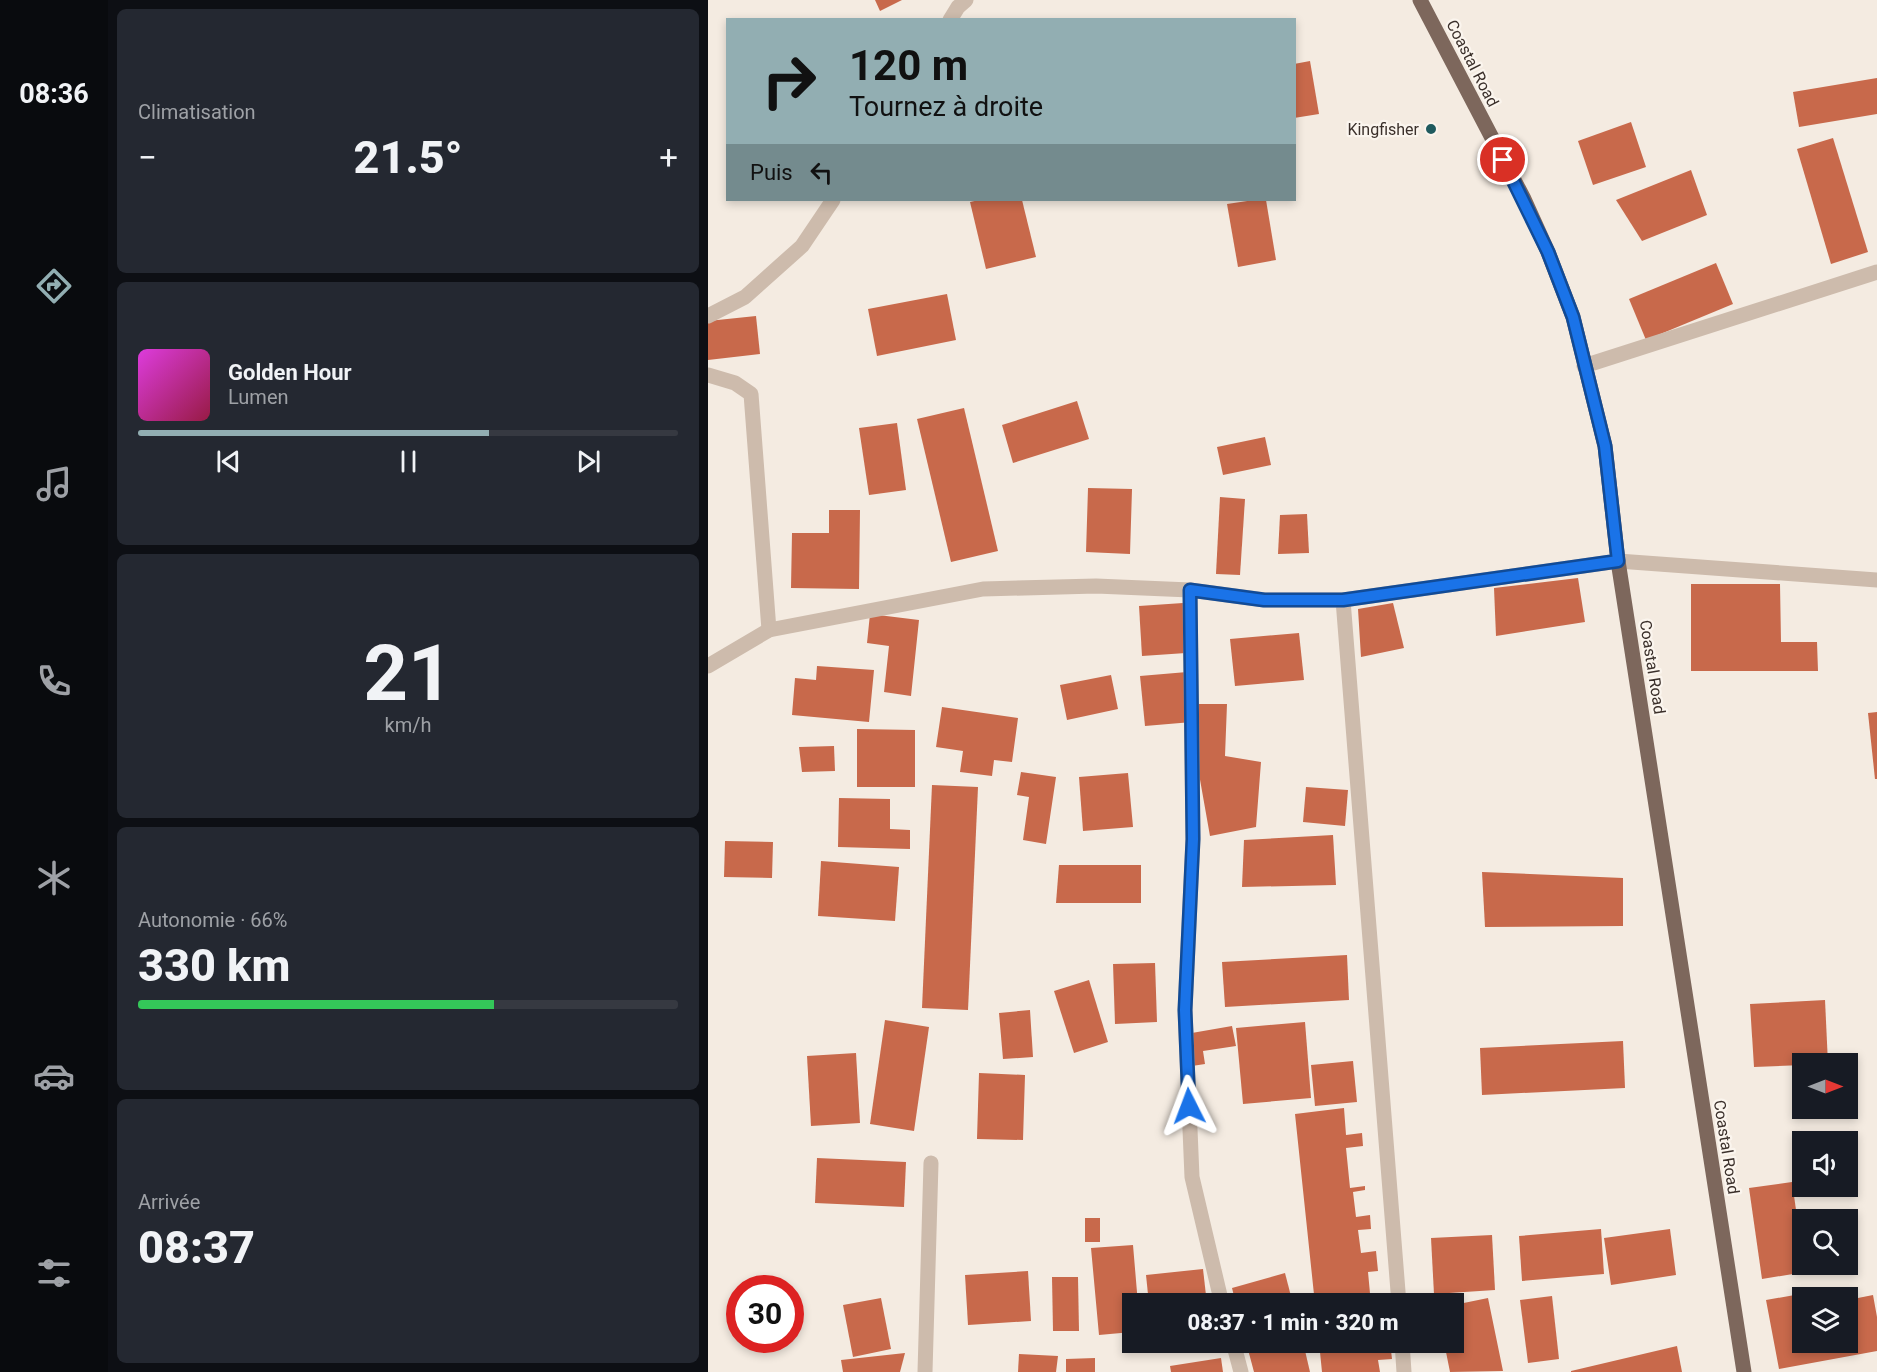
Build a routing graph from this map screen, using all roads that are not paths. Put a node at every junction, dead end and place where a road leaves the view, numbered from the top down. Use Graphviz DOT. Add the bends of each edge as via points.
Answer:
graph roads {
  1 [pos="966,0"];
  2 [pos="1420,0"];
  3 [pos="951,18"];
  4 [pos="832,201"];
  5 [pos="1877,272"];
  6 [pos="708,316"];
  7 [pos="1584,366"];
  8 [pos="708,375"];
  9 [pos="1618,561"];
  10 [pos="1877,580"];
  11 [pos="1190,590"];
  12 [pos="1343,600"];
  13 [pos="769,630"];
  14 [pos="708,666"];
  15 [pos="931,1162"];
  16 [pos="1219,1293"];
  17 [pos="1398,1293"];
  18 [pos="1236,1353"];
  19 [pos="1403,1353"];
  20 [pos="924,1372"];
  21 [pos="1241,1372"];
  22 [pos="1404,1372"];
  23 [pos="1744,1372"];
  1 -- 3 [label="street"];
  2 -- 7 [label="main road, Coastal Road" via="1524,199 1573,317"];
  4 -- 6 [label="street" via="802,246 746,297"];
  5 -- 7 [label="street"];
  7 -- 9 [label="main road, Coastal Road" via="1605,446"];
  8 -- 13 [label="street" via="735,383 751,394"];
  9 -- 10 [label="street"];
  9 -- 12 [label="street"];
  9 -- 23 [label="main road, Coastal Road"];
  11 -- 12 [label="street" via="1264,600"];
  11 -- 13 [label="street" via="1096,586 983,589"];
  11 -- 16 [label="street" via="1193,839 1185,1010 1189,1106 1192,1177"];
  12 -- 17 [label="street"];
  13 -- 14 [label="street"];
  15 -- 20 [label="street"];
  18 -- 21 [label="street"];
  19 -- 22 [label="street"];
}
